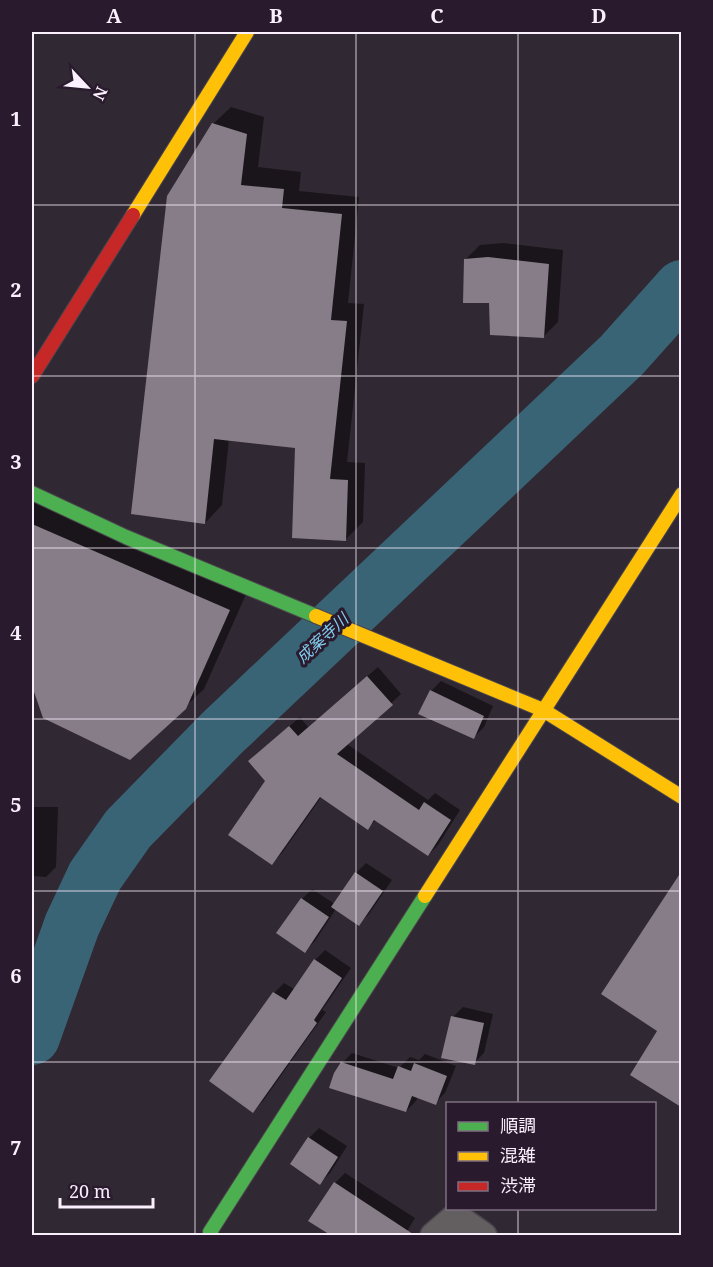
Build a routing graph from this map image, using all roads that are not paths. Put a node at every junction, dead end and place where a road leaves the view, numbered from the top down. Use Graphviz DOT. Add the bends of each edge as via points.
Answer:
graph roads {
  1 [pos="247,32"];
  2 [pos="32,376"];
  3 [pos="32,493"];
  4 [pos="681,494"];
  5 [pos="543,711"];
  6 [pos="681,797"];
  7 [pos="212,1236"];
  8 [pos="434,1236"];
  9 [pos="483,1236"];
  1 -- 2 [label="street"];
  3 -- 5 [label="street" via="126,537"];
  4 -- 5 [label="street"];
  5 -- 6 [label="street"];
  5 -- 7 [label="street" via="210,1232"];
  8 -- 9 [label="street" via="456,1217"];
}
